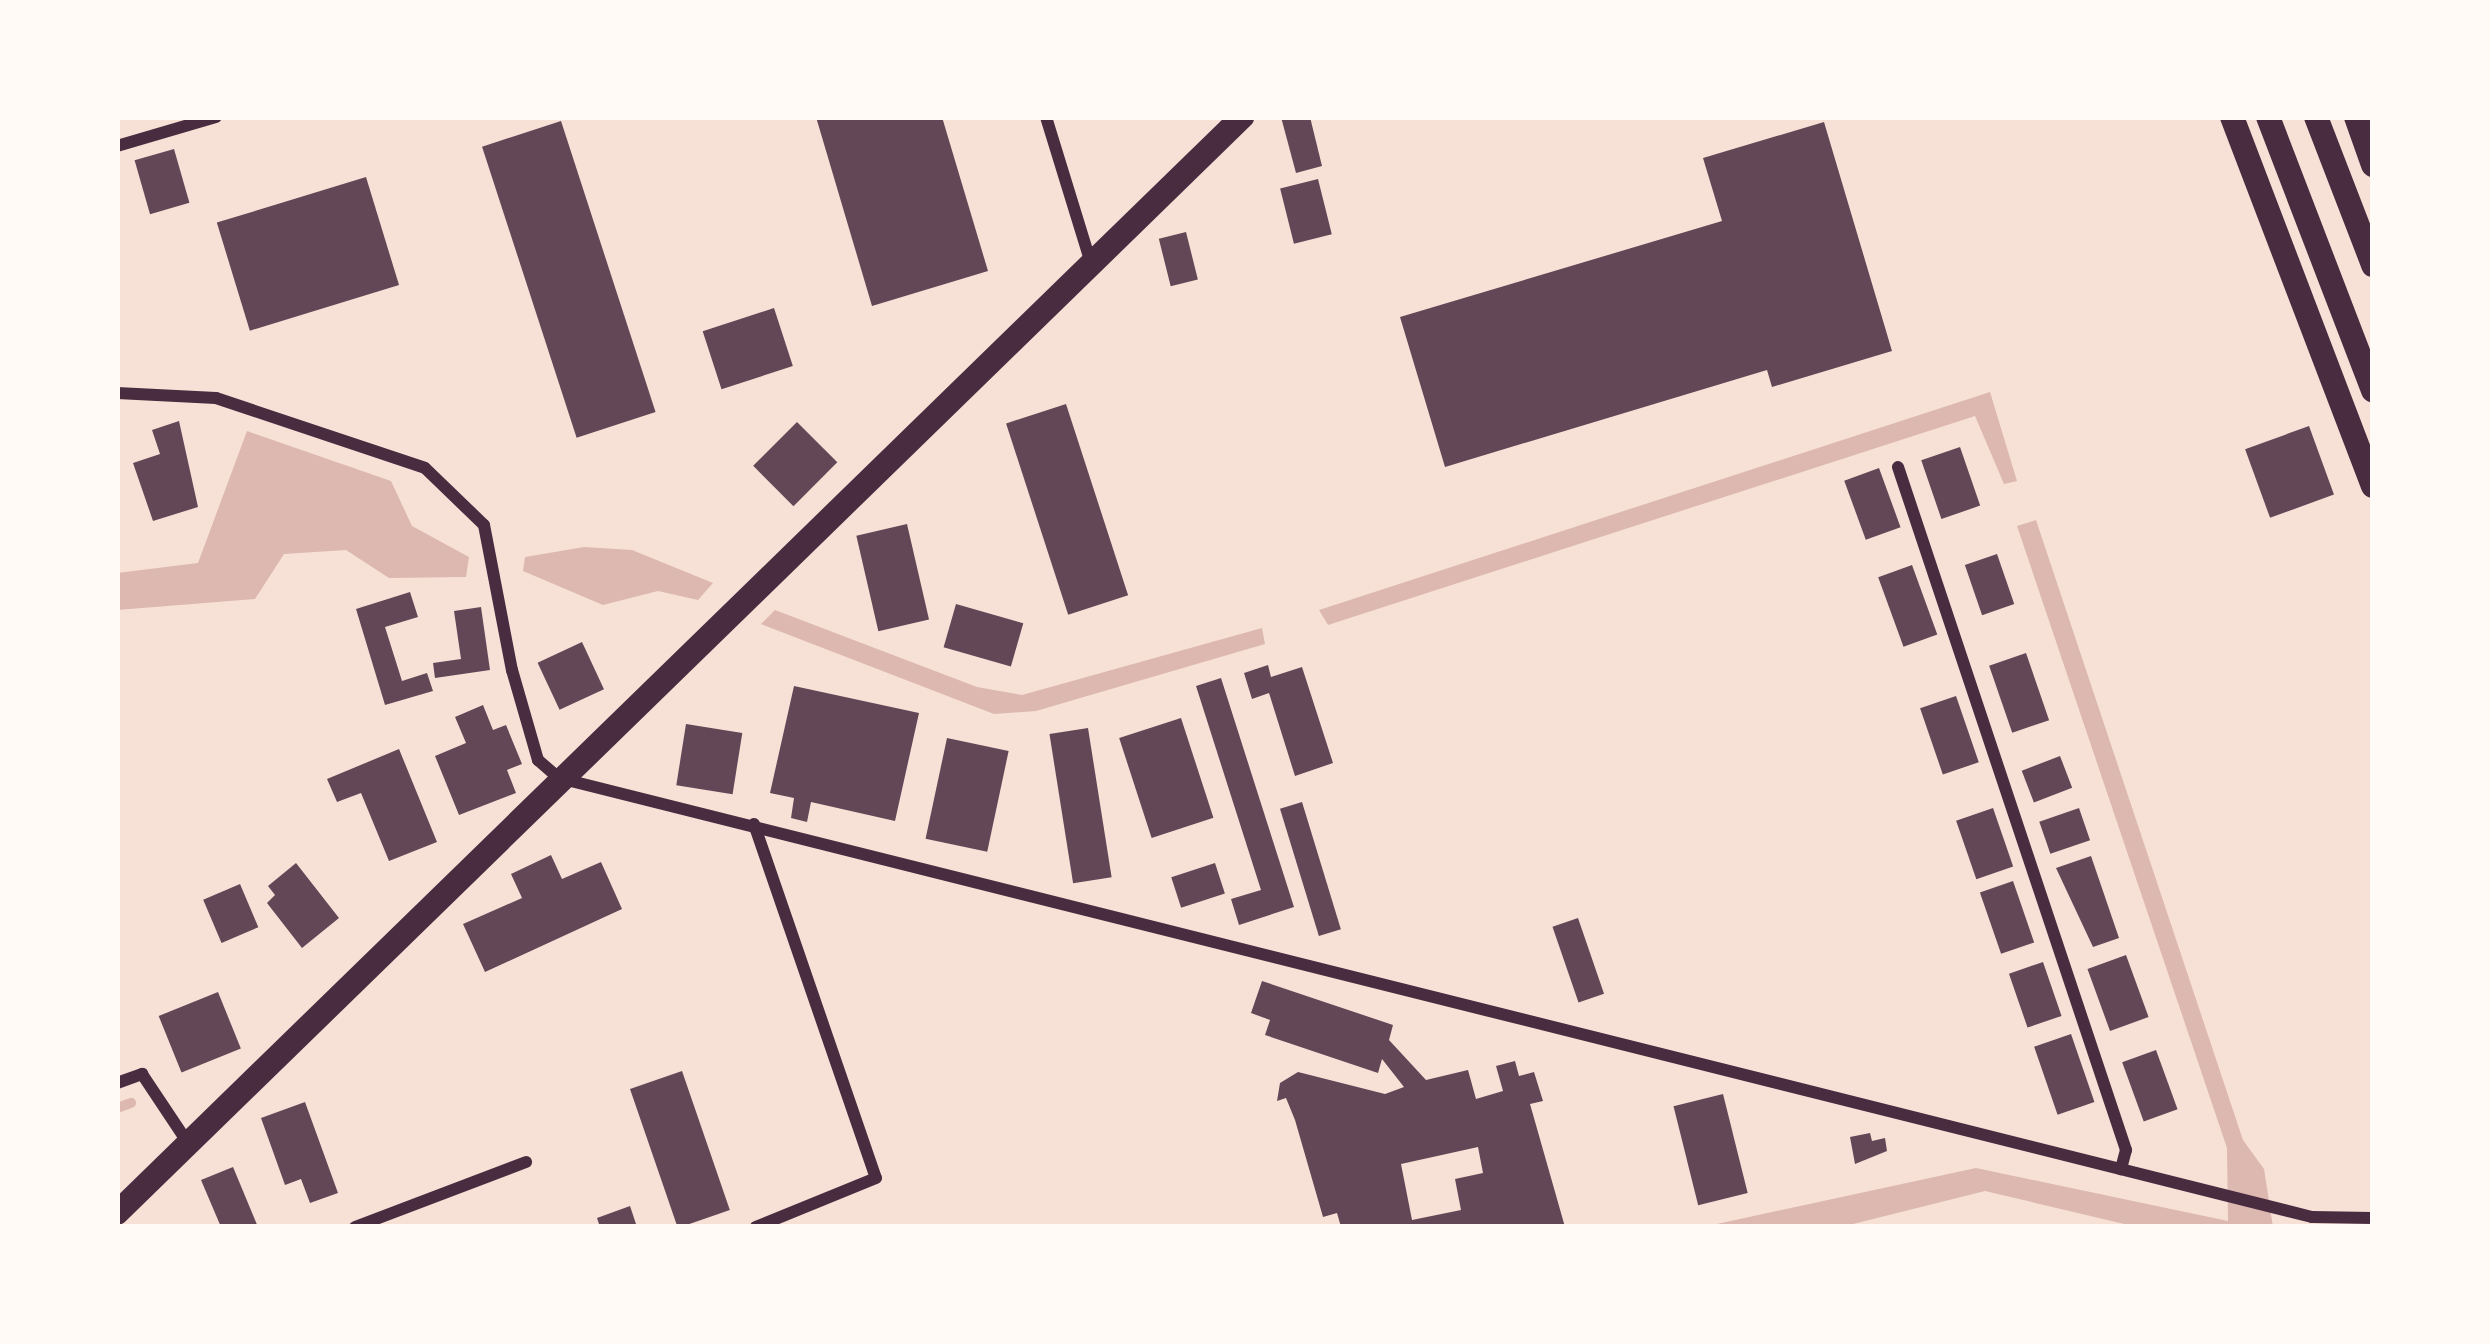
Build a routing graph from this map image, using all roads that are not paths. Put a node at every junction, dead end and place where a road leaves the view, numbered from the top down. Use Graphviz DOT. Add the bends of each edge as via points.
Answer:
graph roads {
  1 [pos="217,117"];
  2 [pos="1046,117"];
  3 [pos="1242,117"];
  4 [pos="2232,117"];
  5 [pos="2268,117"];
  6 [pos="2316,117"];
  7 [pos="2356,117"];
  8 [pos="117,146"];
  9 [pos="2373,165"];
  10 [pos="2371,259"];
  11 [pos="1091,263"];
  12 [pos="2373,391"];
  13 [pos="117,393"];
  14 [pos="1898,467"];
  15 [pos="2373,486"];
  16 [pos="559,778"];
  17 [pos="754,824"];
  18 [pos="117,1083"];
  19 [pos="188,1143"];
  20 [pos="526,1162"];
  21 [pos="2121,1169"];
  22 [pos="117,1214"];
  23 [pos="2373,1218"];
  24 [pos="2312,1222"];
  25 [pos="355,1227"];
  26 [pos="756,1227"];
  1 -- 8 [label="street"];
  2 -- 11 [label="street"];
  3 -- 11 [label="main road"];
  4 -- 15 [label="main road"];
  5 -- 12 [label="main road"];
  6 -- 10 [label="main road"];
  7 -- 9 [label="main road"];
  11 -- 16 [label="main road"];
  13 -- 16 [label="street" via="216,398 425,468 484,525 538,760"];
  14 -- 21 [label="street" via="2126,1150"];
  16 -- 17 [label="street"];
  16 -- 19 [label="main road"];
  17 -- 21 [label="street"];
  17 -- 26 [label="street" via="876,1178"];
  18 -- 19 [label="street" via="142,1074"];
  19 -- 22 [label="main road"];
  20 -- 25 [label="street"];
  21 -- 24 [label="street"];
  23 -- 24 [label="street"];
}
